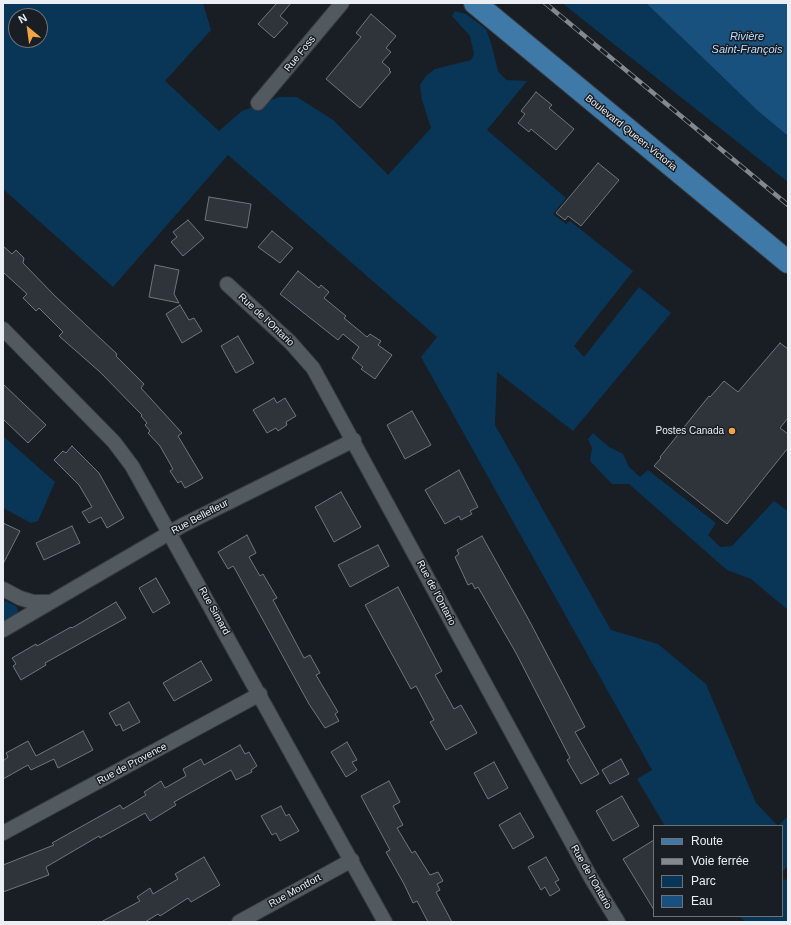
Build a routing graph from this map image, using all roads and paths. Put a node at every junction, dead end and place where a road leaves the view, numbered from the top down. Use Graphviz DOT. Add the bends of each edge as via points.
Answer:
graph roads {
  1 [pos="342,3"];
  2 [pos="475,3"];
  3 [pos="258,103"];
  4 [pos="788,262"];
  5 [pos="227,284"];
  6 [pos="3,329"];
  7 [pos="354,440"];
  8 [pos="170,533"];
  9 [pos="3,589"];
  10 [pos="51,602"];
  11 [pos="3,630"];
  12 [pos="260,694"];
  13 [pos="3,833"];
  14 [pos="352,860"];
  15 [pos="239,922"];
  16 [pos="386,922"];
  17 [pos="618,922"];
  1 -- 3 [label="street, Rue Foss"];
  2 -- 4 [label="main road, Boulevard Queen-Victoria"];
  5 -- 7 [label="street, Rue de l'Ontario" via="304,356"];
  6 -- 8 [label="street, Rue Simard" via="114,442 132,466"];
  7 -- 8 [label="street, Rue Bellefleur"];
  7 -- 17 [label="street, Rue de l'Ontario" via="591,878"];
  8 -- 10 [label="street, Rue Bellefleur"];
  8 -- 12 [label="street, Rue Simard"];
  9 -- 10 [label="street" via="34,602"];
  10 -- 11 [label="street, Rue Bellefleur"];
  12 -- 13 [label="street, Rue de Provence"];
  12 -- 14 [label="street, Rue Simard"];
  14 -- 15 [label="street, Rue Montfort"];
  14 -- 16 [label="street, Rue Simard"];
}
